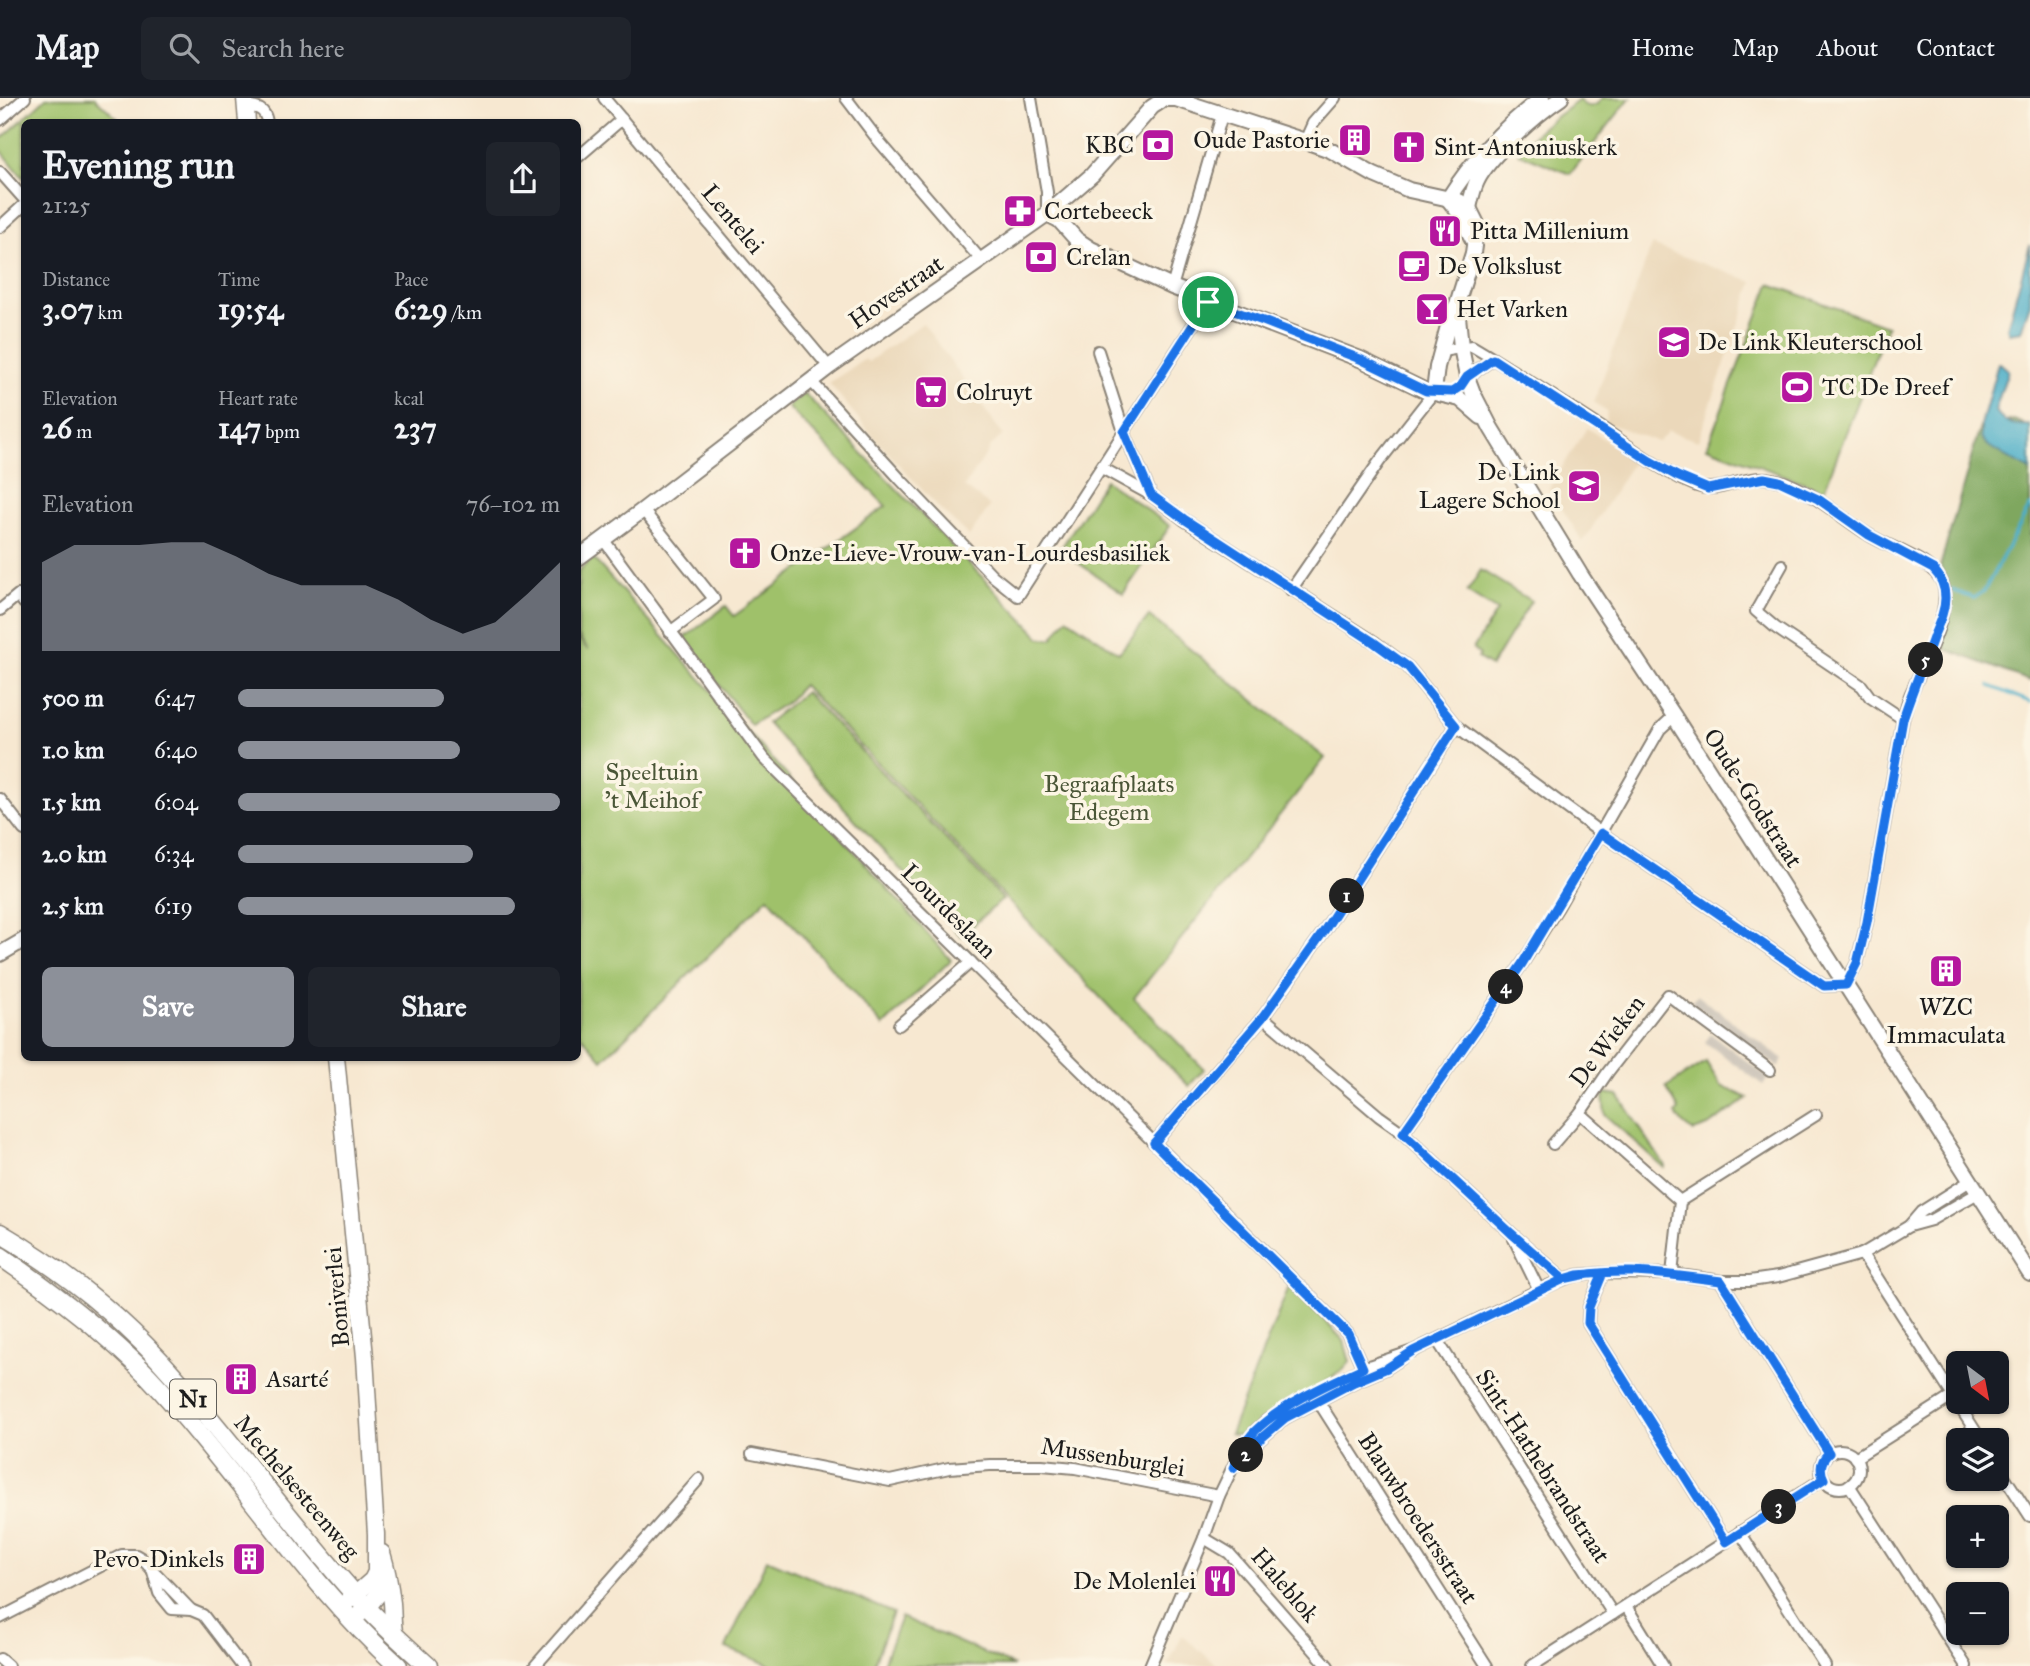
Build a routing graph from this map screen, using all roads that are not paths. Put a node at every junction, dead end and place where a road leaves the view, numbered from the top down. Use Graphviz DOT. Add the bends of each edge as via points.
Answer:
graph roads {
  1 [pos="25,98"];
  2 [pos="604,98"];
  3 [pos="846,98"];
  4 [pos="1031,98"];
  5 [pos="1335,98"];
  6 [pos="1542,98"];
  7 [pos="1561,98"];
  8 [pos="1163,99"];
  9 [pos="1204,103"];
  10 [pos="246,109"];
  11 [pos="1222,115"];
  12 [pos="266,119"];
  13 [pos="622,119"];
  14 [pos="0,120"];
  15 [pos="1305,141"];
  16 [pos="1493,150"];
  17 [pos="581,154"];
  18 [pos="0,172"];
  19 [pos="21,196"];
  20 [pos="1448,199"];
  21 [pos="21,208"];
  22 [pos="1464,210"];
  23 [pos="1047,214"];
  24 [pos="0,227"];
  25 [pos="981,260"];
  26 [pos="1172,287"];
  27 [pos="1208,302"];
  28 [pos="1457,304"];
  29 [pos="1461,347"];
  30 [pos="1098,351"];
  31 [pos="1442,351"];
  32 [pos="1493,359"];
  33 [pos="829,367"];
  34 [pos="1467,377"];
  35 [pos="811,381"];
  36 [pos="1434,392"];
  37 [pos="1492,428"];
  38 [pos="1124,432"];
  39 [pos="1102,468"];
  40 [pos="1151,495"];
  41 [pos="643,510"];
  42 [pos="603,540"];
  43 [pos="581,556"];
  44 [pos="1782,565"];
  45 [pos="1291,590"];
  46 [pos="21,599"];
  47 [pos="0,610"];
  48 [pos="670,632"];
  49 [pos="1674,716"];
  50 [pos="1903,719"];
  51 [pos="1456,726"];
  52 [pos="0,799"];
  53 [pos="21,826"];
  54 [pos="1601,833"];
  55 [pos="21,942"];
  56 [pos="0,954"];
  57 [pos="971,962"];
  58 [pos="1846,985"];
  59 [pos="1263,1017"];
  60 [pos="899,1025"];
  61 [pos="336,1061"];
  62 [pos="1770,1070"];
  63 [pos="1580,1113"];
  64 [pos="1816,1115"];
  65 [pos="1403,1133"];
  66 [pos="1154,1143"];
  67 [pos="1553,1144"];
  68 [pos="1974,1187"];
  69 [pos="1680,1201"];
  70 [pos="0,1233"];
  71 [pos="1511,1233"];
  72 [pos="1862,1254"];
  73 [pos="0,1256"];
  74 [pos="1603,1273"];
  75 [pos="2030,1274"];
  76 [pos="1672,1275"];
  77 [pos="1564,1279"];
  78 [pos="1721,1281"];
  79 [pos="1539,1290"];
  80 [pos="1437,1340"];
  81 [pos="1413,1351"];
  82 [pos="1363,1368"];
  83 [pos="1946,1385"];
  84 [pos="1315,1397"];
  85 [pos="1946,1400"];
  86 [pos="1829,1453"];
  87 [pos="752,1454"];
  88 [pos="1855,1458"];
  89 [pos="699,1479"];
  90 [pos="1824,1479"];
  91 [pos="2009,1484"];
  92 [pos="1849,1485"];
  93 [pos="1219,1496"];
  94 [pos="2030,1516"];
  95 [pos="1740,1532"];
  96 [pos="376,1534"];
  97 [pos="1204,1538"];
  98 [pos="1726,1542"];
  99 [pos="388,1582"];
  100 [pos="362,1602"];
  101 [pos="1626,1606"];
  102 [pos="346,1614"];
  103 [pos="1613,1614"];
  104 [pos="0,1618"];
  105 [pos="395,1636"];
  106 [pos="0,1660"];
  107 [pos="8,1666"];
  108 [pos="242,1666"];
  109 [pos="398,1666"];
  110 [pos="428,1666"];
  111 [pos="535,1666"];
  112 [pos="1150,1666"];
  113 [pos="1328,1666"];
  114 [pos="1487,1666"];
  115 [pos="1532,1666"];
  116 [pos="1663,1666"];
  117 [pos="1825,1666"];
  118 [pos="1966,1666"];
  1 -- 14 [label="street"];
  2 -- 13 [label="street, Lentelei"];
  3 -- 25 [label="street"];
  4 -- 23 [label="street"];
  5 -- 15 [label="street" via="1313,123"];
  6 -- 16 [label="street" via="1520,115"];
  7 -- 16 [label="street"];
  8 -- 9 [label="street"];
  8 -- 23 [label="street, Hovestraat" via="1092,175"];
  9 -- 11 [label="street"];
  10 -- 12 [label="street" via="258,107"];
  11 -- 15 [label="street"];
  11 -- 26 [label="street"];
  13 -- 17 [label="street"];
  13 -- 33 [label="street, Lentelei"];
  15 -- 20 [label="street" via="1409,190"];
  16 -- 20 [label="street" via="1471,165"];
  16 -- 22 [label="street"];
  18 -- 19 [label="street"];
  20 -- 22 [label="street"];
  21 -- 24 [label="street"];
  22 -- 28 [label="street" via="1474,242"];
  23 -- 25 [label="street, Hovestraat"];
  23 -- 26 [label="street, Oude-Godstraat" via="1091,249"];
  25 -- 33 [label="street, Hovestraat"];
  26 -- 27 [label="street, Oude-Godstraat"];
  27 -- 36 [label="street, Oude-Godstraat"];
  27 -- 38 [label="street"];
  28 -- 29 [label="street, Oude-Godstraat"];
  28 -- 31 [label="street"];
  29 -- 31 [label="street"];
  29 -- 32 [label="street" via="1472,346"];
  29 -- 34 [label="street, Oude-Godstraat"];
  30 -- 38 [label="street"];
  31 -- 36 [label="street"];
  32 -- 34 [label="street"];
  32 -- 50 [label="street" via="1696,486 1708,489 1764,478 1779,481 1818,499 1869,535 1933,569 1943,582 1944,609"];
  33 -- 35 [label="street, Hovestraat"];
  34 -- 36 [label="street" via="1452,392"];
  34 -- 37 [label="street, Oude-Godstraat"];
  35 -- 39 [label="street" via="993,576 1018,596"];
  35 -- 41 [label="street, Hovestraat"];
  36 -- 37 [label="street, Oude-Godstraat" via="1460,399"];
  36 -- 45 [label="street" via="1379,462"];
  37 -- 49 [label="street, Oude-Godstraat"];
  38 -- 39 [label="street"];
  38 -- 40 [label="street"];
  39 -- 40 [label="street"];
  40 -- 45 [label="street"];
  41 -- 42 [label="street, Hovestraat"];
  41 -- 48 [label="street" via="714,598"];
  42 -- 43 [label="street, Hovestraat"];
  42 -- 48 [label="street, Lourdeslaan"];
  44 -- 50 [label="street" via="1756,611"];
  45 -- 51 [label="street" via="1408,667"];
  46 -- 47 [label="street"];
  48 -- 57 [label="street, Lourdeslaan" via="764,758"];
  49 -- 54 [label="street" via="1660,729"];
  49 -- 58 [label="street, Oude-Godstraat"];
  50 -- 58 [label="street" via="1867,922"];
  51 -- 54 [label="street"];
  51 -- 59 [label="street"];
  52 -- 53 [label="street"];
  54 -- 58 [label="street" via="1824,986"];
  54 -- 65 [label="street" via="1522,964"];
  55 -- 56 [label="street"];
  57 -- 60 [label="street"];
  57 -- 66 [label="street, Lourdeslaan"];
  58 -- 68 [label="street, Oude-Godstraat"];
  59 -- 65 [label="street"];
  59 -- 66 [label="street"];
  61 -- 96 [label="main road, Boniverlei" via="365,1357"];
  62 -- 63 [label="street, De Wieken" via="1668,995"];
  63 -- 67 [label="street, De Wieken"];
  63 -- 69 [label="street, De Wieken"];
  64 -- 69 [label="street"];
  65 -- 71 [label="street"];
  66 -- 82 [label="street, Lourdeslaan" via="1348,1334"];
  68 -- 72 [label="street" via="1921,1212 1909,1226"];
  68 -- 75 [label="street, Oude-Godstraat"];
  69 -- 76 [label="street"];
  70 -- 100 [label="main road, Mechelsesteenweg / N1" via="40,1258 124,1325 171,1373"];
  71 -- 77 [label="street"];
  71 -- 79 [label="street"];
  72 -- 78 [label="street" via="1778,1277"];
  72 -- 83 [label="street"];
  73 -- 102 [label="main road, Mechelsesteenweg / N1" via="83,1315 148,1376"];
  74 -- 76 [label="street"];
  74 -- 77 [label="street"];
  74 -- 98 [label="street" via="1589,1307 1588,1323"];
  76 -- 78 [label="street"];
  77 -- 79 [label="street"];
  78 -- 86 [label="street"];
  79 -- 80 [label="street"];
  80 -- 81 [label="street"];
  80 -- 103 [label="street, Sint-Hathebrandstraat"];
  81 -- 82 [label="street"];
  81 -- 84 [label="street" via="1387,1368"];
  82 -- 84 [label="street"];
  84 -- 93 [label="street" via="1258,1441 1233,1468"];
  84 -- 114 [label="street, Blauwbroedersstraat"];
  85 -- 88 [label="street"];
  86 -- 88 [label="street" via="1843,1450"];
  86 -- 90 [label="street" via="1822,1462"];
  87 -- 93 [label="street, Mussenburglei" via="890,1481 949,1468 990,1465 1075,1468"];
  88 -- 92 [label="street" via="1858,1473"];
  89 -- 111 [label="street"];
  90 -- 92 [label="street" via="1838,1488"];
  90 -- 95 [label="street"];
  91 -- 94 [label="street"];
  92 -- 118 [label="street"];
  93 -- 97 [label="street"];
  95 -- 98 [label="street"];
  95 -- 117 [label="street"];
  96 -- 99 [label="main road, Boniverlei"];
  96 -- 100 [label="main road, Boniverlei" via="376,1572"];
  97 -- 112 [label="street"];
  97 -- 113 [label="street, Haleblok" via="1229,1553"];
  98 -- 101 [label="street"];
  99 -- 100 [label="main road"];
  99 -- 105 [label="main road, Boniverlei"];
  100 -- 102 [label="main road"];
  100 -- 105 [label="main road, Mechelsesteenweg / N1"];
  101 -- 103 [label="street"];
  101 -- 116 [label="street"];
  102 -- 109 [label="main road, Mechelsesteenweg / N1"];
  103 -- 115 [label="street"];
  104 -- 108 [label="street" via="122,1555 136,1555 191,1610 203,1615"];
  105 -- 110 [label="main road, Mechelsesteenweg / N1"];
  106 -- 107 [label="street"];
}
